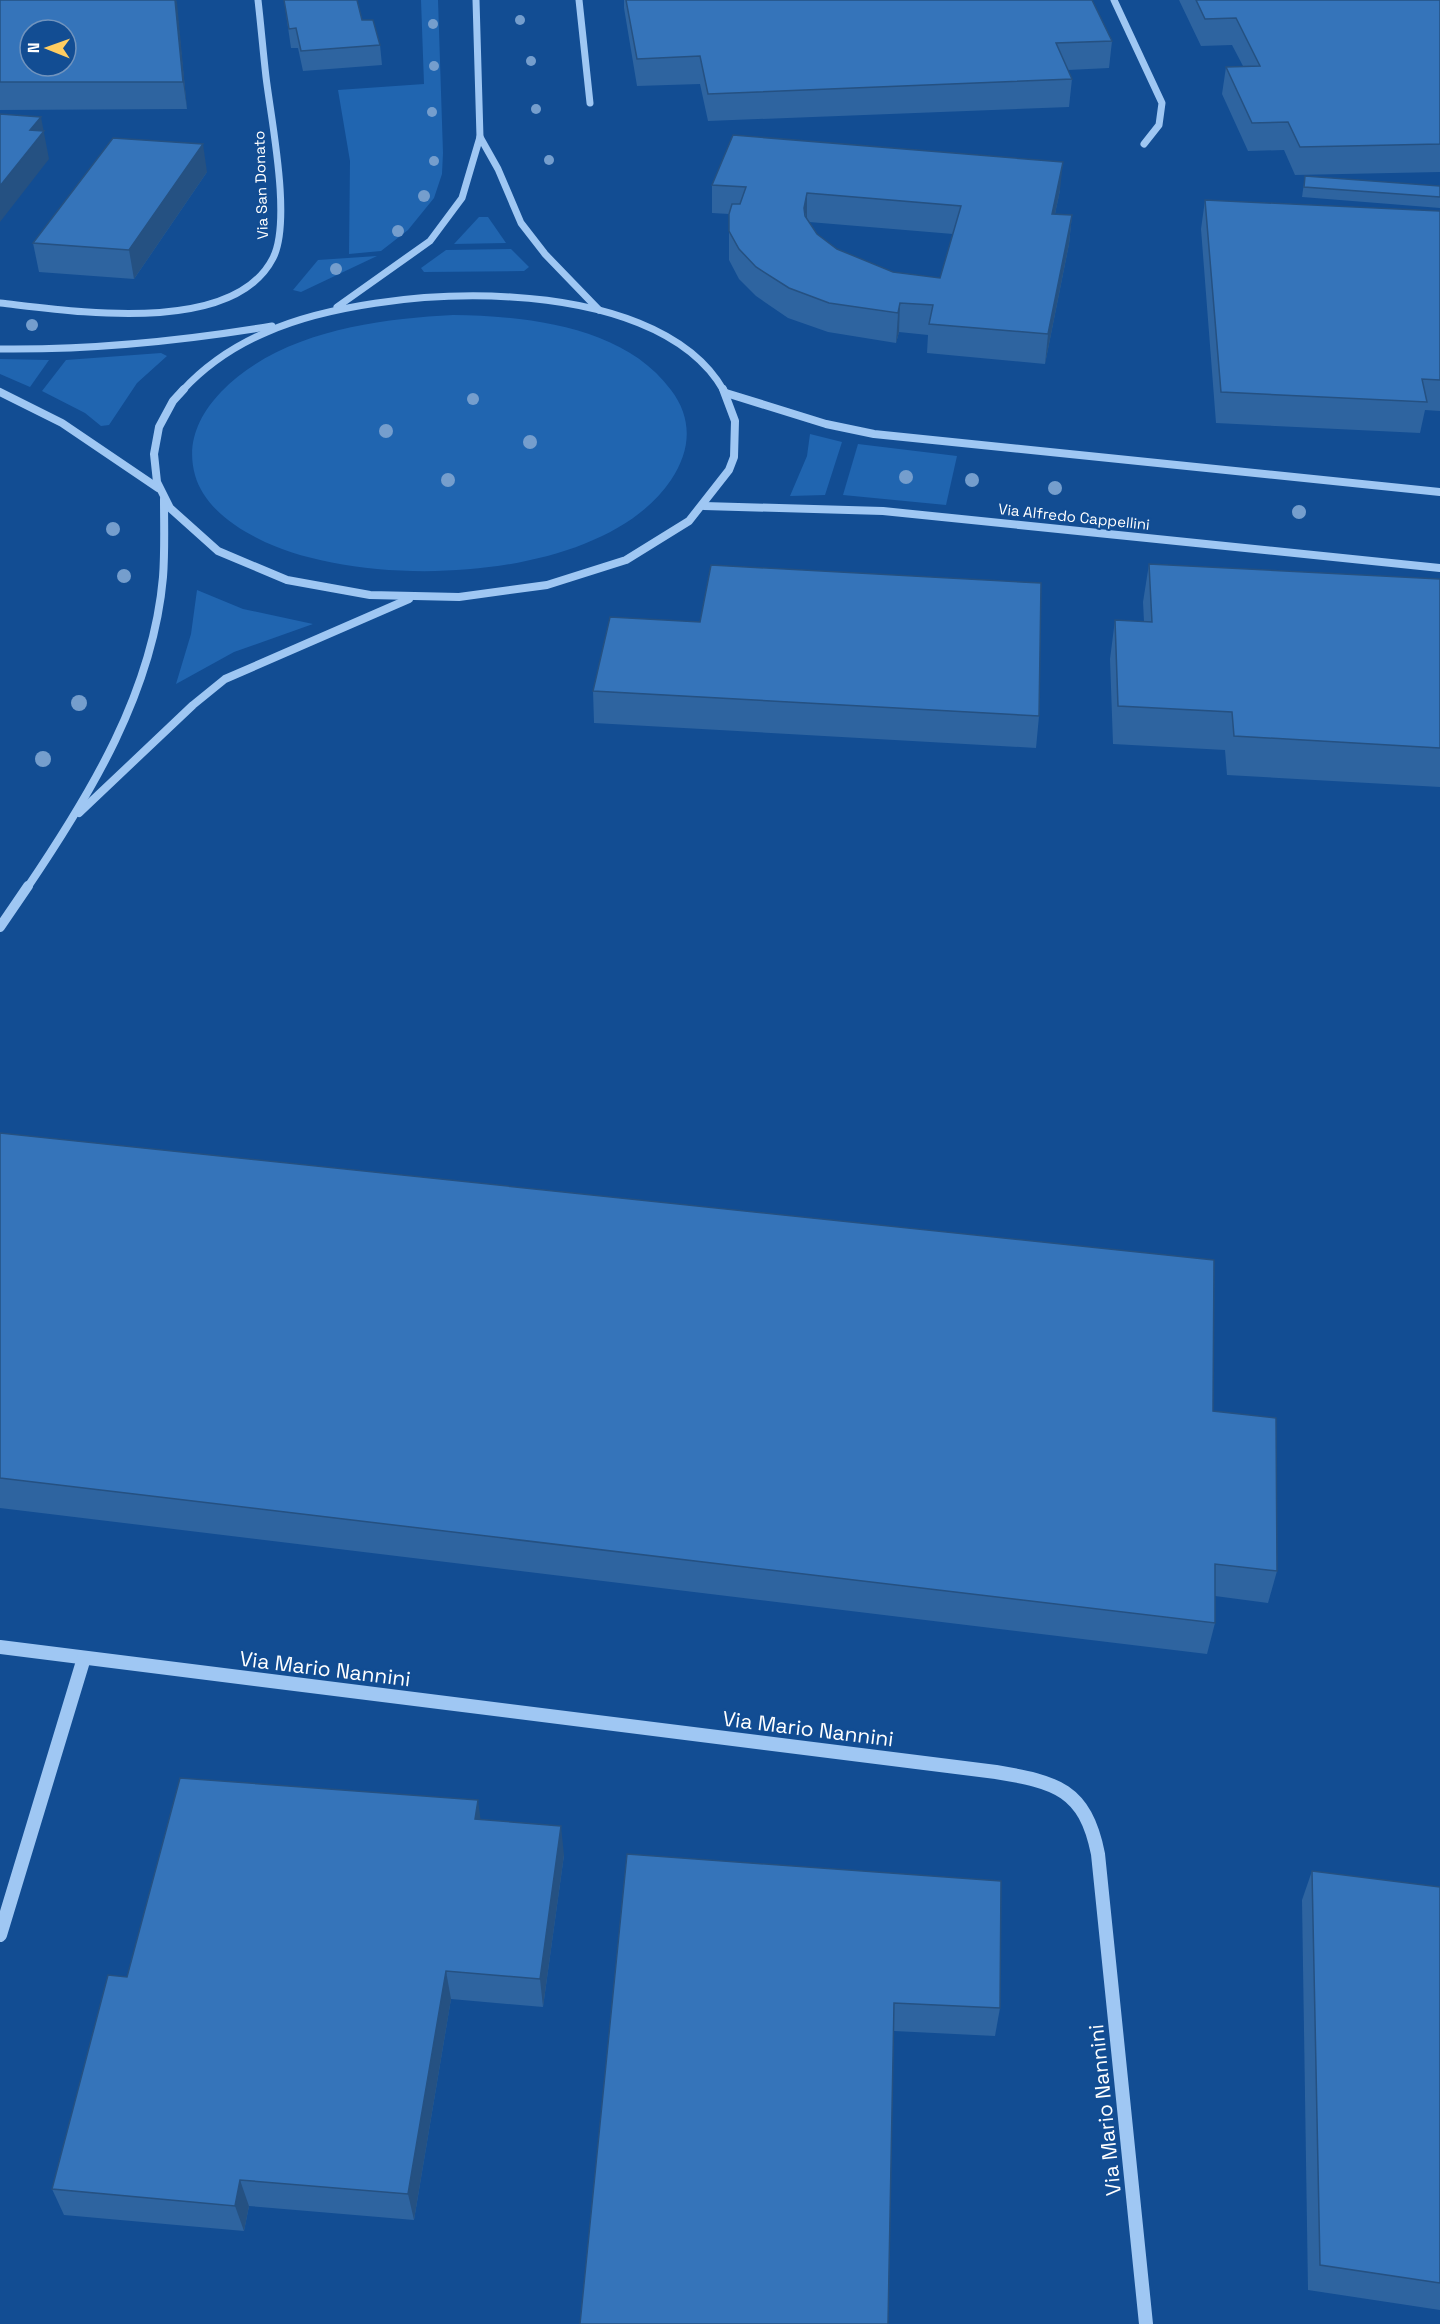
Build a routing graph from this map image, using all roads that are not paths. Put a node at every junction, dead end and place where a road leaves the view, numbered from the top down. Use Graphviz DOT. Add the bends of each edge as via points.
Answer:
graph roads {
  1 [pos="258,0"];
  2 [pos="476,0"];
  3 [pos="579,0"];
  4 [pos="1114,0"];
  5 [pos="590,103"];
  6 [pos="480,137"];
  7 [pos="1144,144"];
  8 [pos="0,303"];
  9 [pos="329,312"];
  10 [pos="601,313"];
  11 [pos="296,322"];
  12 [pos="0,349"];
  13 [pos="0,392"];
  14 [pos="726,393"];
  15 [pos="160,489"];
  16 [pos="1440,492"];
  17 [pos="164,499"];
  18 [pos="704,506"];
  19 [pos="1440,568"];
  20 [pos="413,597"];
  21 [pos="73,820"];
  22 [pos="0,927"];
  23 [pos="0,1647"];
  24 [pos="84,1658"];
  25 [pos="0,1935"];
  26 [pos="1146,2324"];
  1 -- 8 [label="street, Via San Donato" via="276,154 278,242 267,267 256,280 215,303 188,309 132,314"];
  2 -- 6 [label="street"];
  3 -- 5 [label="street"];
  4 -- 7 [label="street" via="1162,103 1163,116 1157,130"];
  6 -- 9 [label="street" via="466,189 445,224 430,241"];
  6 -- 10 [label="street" via="521,223"];
  9 -- 10 [label="street" via="397,299 468,294 537,299"];
  9 -- 11 [label="street"];
  10 -- 14 [label="street" via="646,328 684,350 704,366"];
  11 -- 12 [label="street" via="163,343 91,349"];
  11 -- 15 [label="street" via="235,349 204,370 179,394 164,414 156,435 153,467"];
  13 -- 15 [label="street" via="51,416"];
  14 -- 16 [label="street" via="826,424 882,435"];
  14 -- 18 [label="street" via="737,423 735,454 721,485"];
  15 -- 17 [label="street"];
  17 -- 20 [label="street" via="201,540 264,572 344,592"];
  17 -- 21 [label="street" via="163,577 156,621 134,702"];
  18 -- 19 [label="street, Via Alfredo Cappellini" via="883,511"];
  18 -- 20 [label="street" via="676,530 640,552 573,578 495,594"];
  20 -- 21 [label="street" via="225,679"];
  21 -- 22 [label="street"];
  23 -- 24 [label="street, Via Mario Nannini"];
  24 -- 25 [label="street"];
  24 -- 26 [label="street, Via Mario Nannini" via="996,1772 1047,1781 1075,1796 1088,1815 1101,1877"];
}
